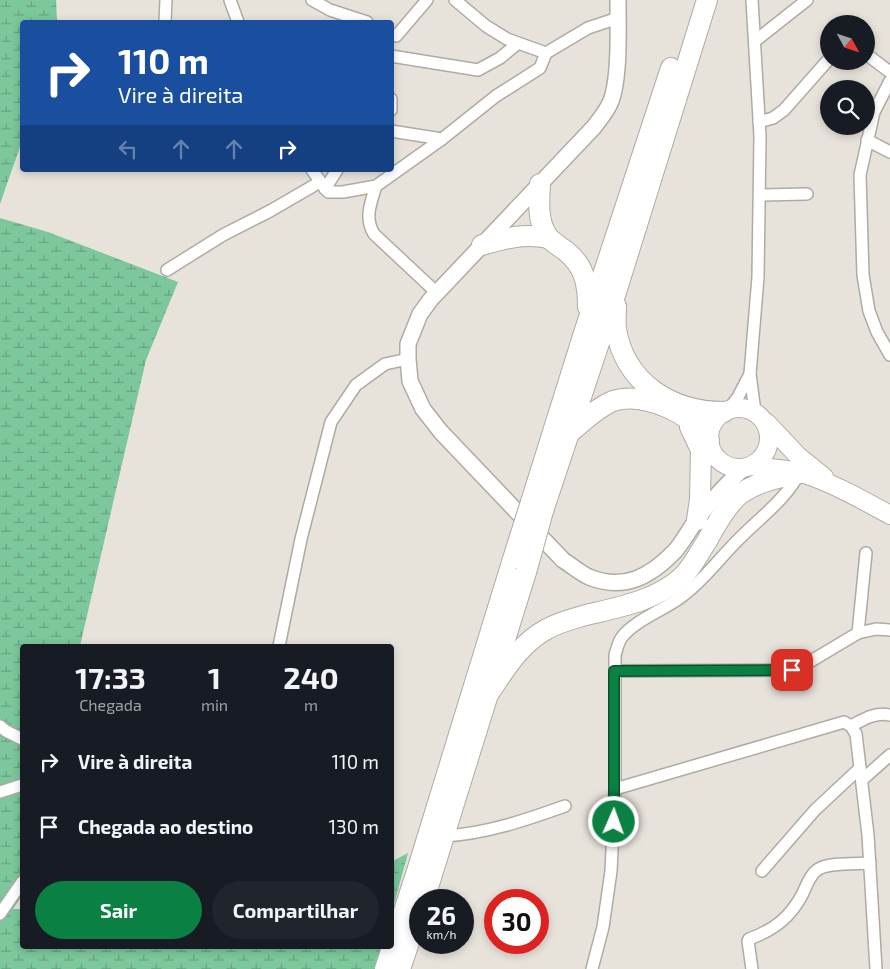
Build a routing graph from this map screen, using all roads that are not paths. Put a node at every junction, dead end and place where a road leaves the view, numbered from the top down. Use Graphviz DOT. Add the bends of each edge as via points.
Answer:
graph roads {
  1 [pos="166,0"];
  2 [pos="230,0"];
  3 [pos="312,0"];
  4 [pos="427,0"];
  5 [pos="455,0"];
  6 [pos="618,0"];
  7 [pos="693,0"];
  8 [pos="707,0"];
  9 [pos="752,0"];
  10 [pos="807,0"];
  11 [pos="618,18"];
  12 [pos="165,20"];
  13 [pos="237,20"];
  14 [pos="361,20"];
  15 [pos="394,35"];
  16 [pos="755,41"];
  17 [pos="517,44"];
  18 [pos="546,53"];
  19 [pos="394,57"];
  20 [pos="875,61"];
  21 [pos="820,69"];
  22 [pos="890,72"];
  23 [pos="890,81"];
  24 [pos="759,122"];
  25 [pos="394,131"];
  26 [pos="442,139"];
  27 [pos="867,140"];
  28 [pos="890,152"];
  29 [pos="313,172"];
  30 [pos="335,172"];
  31 [pos="540,184"];
  32 [pos="323,185"];
  33 [pos="376,186"];
  34 [pos="807,194"];
  35 [pos="760,195"];
  36 [pos="549,238"];
  37 [pos="482,245"];
  38 [pos="167,270"];
  39 [pos="617,289"];
  40 [pos="437,293"];
  41 [pos="584,333"];
  42 [pos="890,354"];
  43 [pos="408,359"];
  44 [pos="750,374"];
  45 [pos="669,408"];
  46 [pos="726,411"];
  47 [pos="760,416"];
  48 [pos="569,433"];
  49 [pos="710,444"];
  50 [pos="799,464"];
  51 [pos="747,467"];
  52 [pos="537,507"];
  53 [pos="890,515"];
  54 [pos="697,520"];
  55 [pos="866,552"];
  56 [pos="519,565"];
  57 [pos="890,630"];
  58 [pos="858,633"];
  59 [pos="279,644"];
  60 [pos="614,671"];
  61 [pos="487,696"];
  62 [pos="890,715"];
  63 [pos="851,726"];
  64 [pos="3,729"];
  65 [pos="20,738"];
  66 [pos="0,742"];
  67 [pos="890,755"];
  68 [pos="860,768"];
  69 [pos="862,780"];
  70 [pos="20,786"];
  71 [pos="615,789"];
  72 [pos="0,792"];
  73 [pos="565,806"];
  74 [pos="444,836"];
  75 [pos="870,863"];
  76 [pos="762,870"];
  77 [pos="20,885"];
  78 [pos="427,889"];
  79 [pos="0,914"];
  80 [pos="394,941"];
  81 [pos="409,942"];
  82 [pos="392,949"];
  83 [pos="385,969"];
  84 [pos="400,969"];
  85 [pos="592,969"];
  86 [pos="752,969"];
  87 [pos="876,969"];
  1 -- 12 [label="street"];
  2 -- 13 [label="street"];
  3 -- 14 [label="street"];
  4 -- 15 [label="street"];
  5 -- 17 [label="street" via="486,26"];
  6 -- 11 [label="main road"];
  7 -- 41 [label="highway"];
  8 -- 39 [label="highway"];
  9 -- 16 [label="street"];
  10 -- 16 [label="street"];
  11 -- 18 [label="street" via="588,28"];
  11 -- 31 [label="main road" via="616,74 611,101 594,127"];
  16 -- 24 [label="street"];
  17 -- 18 [label="street"];
  17 -- 19 [label="street" via="478,70"];
  18 -- 26 [label="street" via="540,68 496,96"];
  20 -- 22 [label="street"];
  21 -- 24 [label="street" via="784,110"];
  23 -- 27 [label="street" via="874,112"];
  24 -- 35 [label="street"];
  25 -- 26 [label="street"];
  26 -- 33 [label="street"];
  27 -- 28 [label="street"];
  27 -- 42 [label="street" via="860,175 863,275 869,311"];
  29 -- 32 [label="street"];
  30 -- 32 [label="street"];
  31 -- 36 [label="highway" via="540,216"];
  31 -- 37 [label="main road"];
  32 -- 33 [label="street" via="328,192"];
  32 -- 38 [label="street" via="223,235"];
  33 -- 40 [label="street" via="368,212 370,228"];
  34 -- 35 [label="street"];
  35 -- 44 [label="street" via="758,277"];
  36 -- 37 [label="highway" via="519,236"];
  36 -- 41 [label="highway" via="568,253 583,272 588,293"];
  37 -- 40 [label="main road"];
  39 -- 46 [label="highway" via="618,340 628,364 638,376 666,398 706,412"];
  39 -- 48 [label="highway"];
  40 -- 43 [label="main road" via="413,327"];
  41 -- 52 [label="highway"];
  43 -- 54 [label="main road" via="410,381 416,396 436,427 563,560 587,576 625,583 647,574 675,550"];
  43 -- 59 [label="street" via="385,364 356,385 331,422 301,539"];
  44 -- 46 [label="street"];
  44 -- 47 [label="street"];
  45 -- 48 [label="highway" via="655,402 616,400 603,406"];
  45 -- 49 [label="highway" via="704,432"];
  45 -- 54 [label="highway" via="689,425 701,450"];
  46 -- 47 [label="main road" via="745,408"];
  46 -- 49 [label="main road" via="712,424"];
  47 -- 50 [label="main road"];
  47 -- 51 [label="main road" via="770,435 767,450 758,462"];
  48 -- 52 [label="highway"];
  49 -- 51 [label="main road" via="715,456 728,466"];
  49 -- 54 [label="main road" via="710,477"];
  50 -- 51 [label="main road" via="781,469"];
  50 -- 53 [label="main road"];
  50 -- 60 [label="street" via="792,486 697,584 654,615 634,625 621,638 614,655"];
  50 -- 61 [label="highway" via="741,493 696,559 667,589 637,603 547,628 525,644 508,663"];
  51 -- 54 [label="main road" via="722,488"];
  52 -- 56 [label="highway, bridge"];
  55 -- 58 [label="street"];
  56 -- 61 [label="highway"];
  56 -- 80 [label="highway"];
  57 -- 58 [label="street"];
  58 -- 60 [label="street" via="792,670"];
  60 -- 71 [label="street"];
  61 -- 74 [label="highway"];
  62 -- 63 [label="street" via="868,716"];
  63 -- 68 [label="street" via="856,734"];
  63 -- 71 [label="street" via="844,722"];
  64 -- 65 [label="street"];
  64 -- 66 [label="street"];
  67 -- 69 [label="street"];
  68 -- 69 [label="street"];
  68 -- 76 [label="street" via="815,810"];
  69 -- 75 [label="street"];
  70 -- 72 [label="street"];
  71 -- 85 [label="street" via="611,871 603,927"];
  73 -- 74 [label="street" via="467,835"];
  74 -- 78 [label="highway"];
  75 -- 86 [label="street" via="825,866 817,870 782,922 749,939"];
  75 -- 87 [label="street"];
  77 -- 79 [label="street"];
  81 -- 84 [label="highway"];
  82 -- 83 [label="highway"];
}
